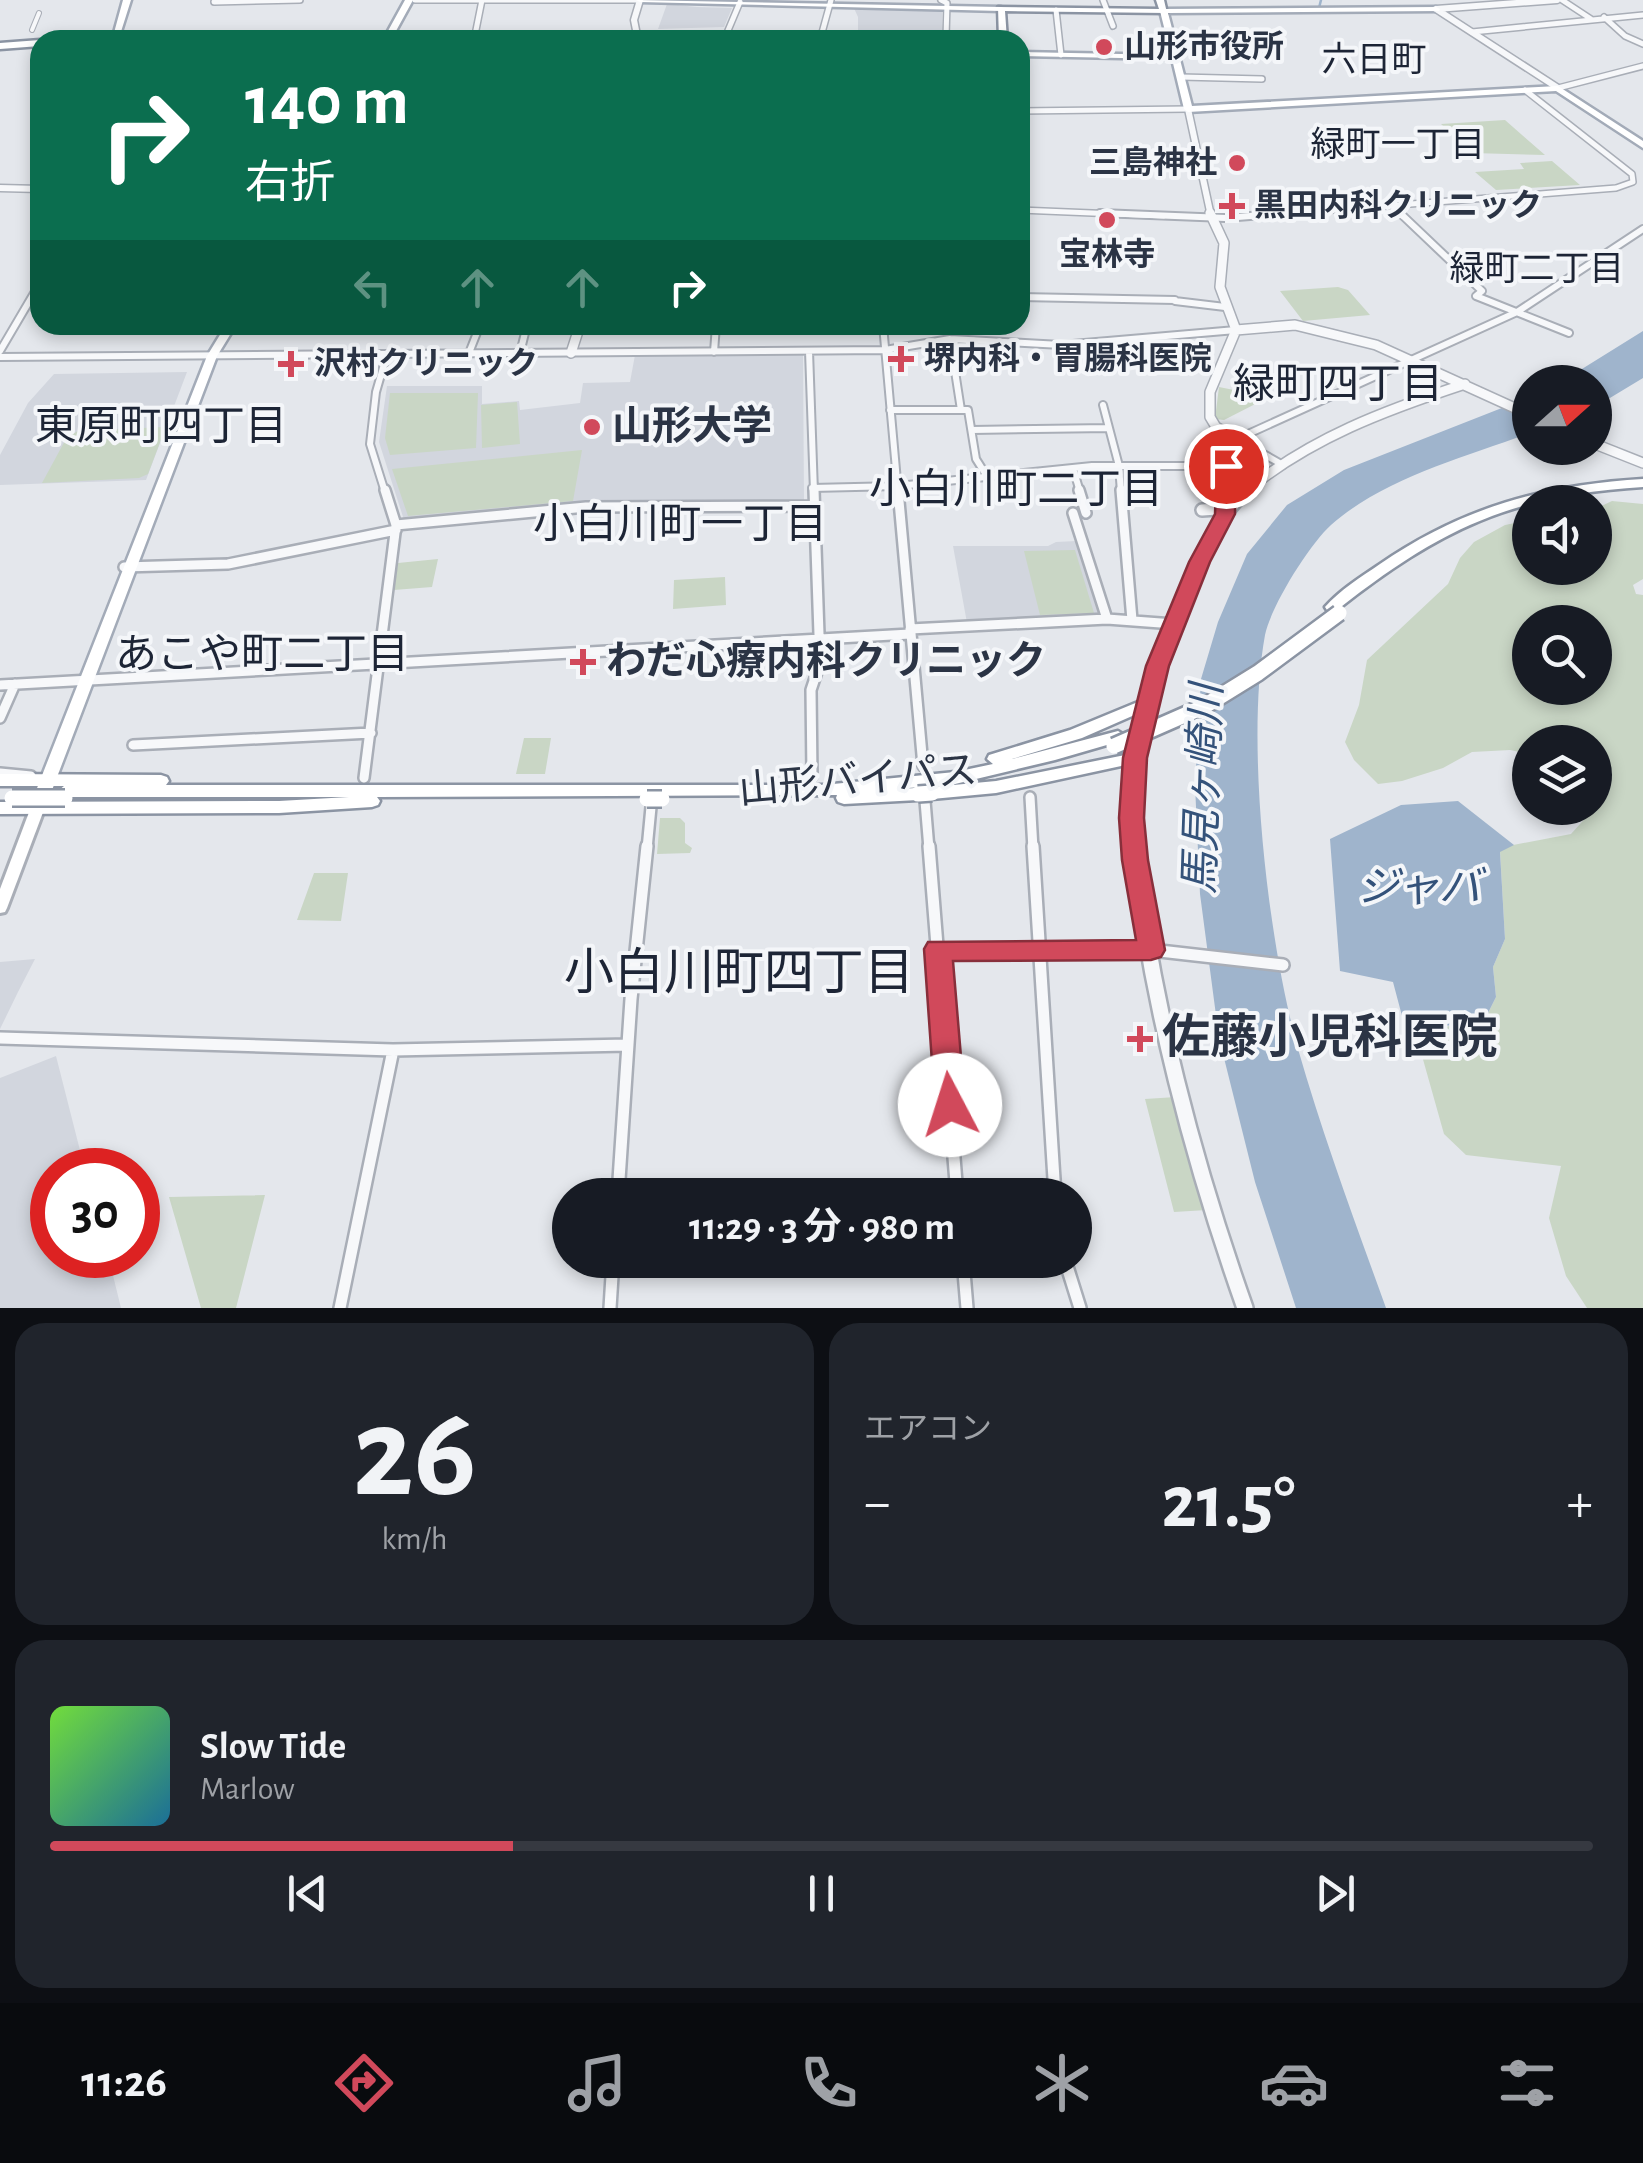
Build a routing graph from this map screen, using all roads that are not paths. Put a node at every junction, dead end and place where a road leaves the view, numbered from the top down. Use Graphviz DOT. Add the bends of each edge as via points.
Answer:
graph roads {
  1 [pos="126,0"];
  2 [pos="300,0"];
  3 [pos="412,0"];
  4 [pos="482,0"];
  5 [pos="640,0"];
  6 [pos="1103,0"];
  7 [pos="1160,0"];
  8 [pos="1422,0"];
  9 [pos="1559,0"];
  10 [pos="752,1"];
  11 [pos="214,2"];
  12 [pos="740,2"];
  13 [pos="830,2"];
  14 [pos="888,3"];
  15 [pos="944,4"];
  16 [pos="1001,5"];
  17 [pos="1056,10"];
  18 [pos="1107,10"];
  19 [pos="1436,10"];
  20 [pos="1164,11"];
  21 [pos="39,14"];
  22 [pos="1643,14"];
  23 [pos="1604,17"];
  24 [pos="1591,19"];
  25 [pos="1113,26"];
  26 [pos="32,30"];
  27 [pos="118,30"];
  28 [pos="396,30"];
  29 [pos="476,30"];
  30 [pos="636,30"];
  31 [pos="728,30"];
  32 [pos="822,30"];
  33 [pos="946,30"];
  34 [pos="1002,30"];
  35 [pos="1472,32"];
  36 [pos="30,44"];
  37 [pos="1643,44"];
  38 [pos="0,46"];
  39 [pos="1030,54"];
  40 [pos="1062,55"];
  41 [pos="1176,57"];
  42 [pos="1643,66"];
  43 [pos="1181,77"];
  44 [pos="1262,79"];
  45 [pos="1558,88"];
  46 [pos="1525,90"];
  47 [pos="1188,109"];
  48 [pos="1030,111"];
  49 [pos="1643,145"];
  50 [pos="0,188"];
  51 [pos="30,190"];
  52 [pos="1391,206"];
  53 [pos="1030,210"];
  54 [pos="1210,214"];
  55 [pos="1643,229"];
  56 [pos="1030,297"];
  57 [pos="30,300"];
  58 [pos="1225,306"];
  59 [pos="1517,312"];
  60 [pos="1236,330"];
  61 [pos="1569,333"];
  62 [pos="217,335"];
  63 [pos="224,335"];
  64 [pos="476,335"];
  65 [pos="524,335"];
  66 [pos="577,335"];
  67 [pos="715,335"];
  68 [pos="884,335"];
  69 [pos="950,339"];
  70 [pos="885,350"];
  71 [pos="714,352"];
  72 [pos="810,352"];
  73 [pos="520,353"];
  74 [pos="571,353"];
  75 [pos="0,354"];
  76 [pos="387,354"];
  77 [pos="469,354"];
  78 [pos="208,356"];
  79 [pos="1412,361"];
  80 [pos="1469,386"];
  81 [pos="1103,405"];
  82 [pos="1512,406"];
  83 [pos="890,410"];
  84 [pos="961,410"];
  85 [pos="1109,428"];
  86 [pos="972,430"];
  87 [pos="1236,439"];
  88 [pos="1612,451"];
  89 [pos="1643,463"];
  90 [pos="1283,465"];
  91 [pos="1119,466"];
  92 [pos="1226,466"];
  93 [pos="1073,468"];
  94 [pos="988,478"];
  95 [pos="898,486"];
  96 [pos="1643,486"];
  97 [pos="1227,487"];
  98 [pos="812,488"];
  99 [pos="1612,489"];
  100 [pos="1242,495"];
  101 [pos="812,506"];
  102 [pos="1202,510"];
  103 [pos="1512,510"];
  104 [pos="1073,513"];
  105 [pos="1086,513"];
  106 [pos="1225,514"];
  107 [pos="396,528"];
  108 [pos="128,567"];
  109 [pos="1336,610"];
  110 [pos="1107,619"];
  111 [pos="1132,620"];
  112 [pos="1174,624"];
  113 [pos="910,631"];
  114 [pos="818,640"];
  115 [pos="380,663"];
  116 [pos="84,678"];
  117 [pos="0,684"];
  118 [pos="15,684"];
  119 [pos="1150,702"];
  120 [pos="0,718"];
  121 [pos="371,733"];
  122 [pos="1116,741"];
  123 [pos="133,745"];
  124 [pos="1135,758"];
  125 [pos="923,766"];
  126 [pos="0,776"];
  127 [pos="812,776"];
  128 [pos="44,778"];
  129 [pos="364,778"];
  130 [pos="894,784"];
  131 [pos="470,792"];
  132 [pos="65,794"];
  133 [pos="925,796"];
  134 [pos="1030,797"];
  135 [pos="844,798"];
  136 [pos="5,799"];
  137 [pos="386,800"];
  138 [pos="654,802"];
  139 [pos="34,807"];
  140 [pos="0,886"];
  141 [pos="0,908"];
  142 [pos="938,949"];
  143 [pos="1151,950"];
  144 [pos="1040,952"];
  145 [pos="1283,965"];
  146 [pos="0,1038"];
  147 [pos="628,1045"];
  148 [pos="393,1050"];
  149 [pos="619,1178"];
  150 [pos="956,1178"];
  151 [pos="1054,1178"];
  152 [pos="612,1278"];
  153 [pos="965,1278"];
  154 [pos="1071,1278"];
  155 [pos="340,1308"];
  156 [pos="610,1308"];
  157 [pos="968,1308"];
  158 [pos="1080,1308"];
  159 [pos="1245,1308"];
  1 -- 27 [label="main road"];
  2 -- 11 [label="street"];
  3 -- 4 [label="street"];
  3 -- 28 [label="main road"];
  4 -- 5 [label="street"];
  4 -- 29 [label="street"];
  5 -- 12 [label="main road"];
  5 -- 30 [label="street"];
  6 -- 18 [label="street"];
  7 -- 20 [label="highway"];
  8 -- 19 [label="main road"];
  9 -- 19 [label="street"];
  9 -- 24 [label="street"];
  10 -- 12 [label="main road"];
  10 -- 13 [label="main road"];
  12 -- 31 [label="street"];
  13 -- 14 [label="main road"];
  13 -- 32 [label="street"];
  14 -- 15 [label="main road"];
  15 -- 16 [label="main road"];
  15 -- 33 [label="street"];
  16 -- 17 [label="highway"];
  16 -- 34 [label="highway"];
  17 -- 18 [label="highway"];
  17 -- 40 [label="street"];
  18 -- 20 [label="highway"];
  18 -- 25 [label="street"];
  19 -- 20 [label="main road"];
  19 -- 35 [label="street"];
  20 -- 41 [label="main road"];
  21 -- 26 [label="street"];
  22 -- 23 [label="street"];
  23 -- 24 [label="street"];
  23 -- 37 [label="street"];
  24 -- 35 [label="street"];
  35 -- 45 [label="street"];
  36 -- 38 [label="highway"];
  39 -- 40 [label="main road"];
  40 -- 41 [label="main road"];
  41 -- 43 [label="main road"];
  42 -- 45 [label="street"];
  43 -- 44 [label="street"];
  43 -- 47 [label="main road"];
  45 -- 46 [label="main road"];
  45 -- 49 [label="main road"];
  46 -- 47 [label="main road"];
  46 -- 52 [label="street" via="1633,182"];
  47 -- 48 [label="street"];
  47 -- 54 [label="street"];
  50 -- 51 [label="street"];
  52 -- 54 [label="street"];
  52 -- 59 [label="street" via="1482,291 1476,296"];
  53 -- 54 [label="street"];
  54 -- 58 [label="street" via="1224,242 1216,272"];
  55 -- 59 [label="street"];
  56 -- 58 [label="street"];
  57 -- 75 [label="street"];
  58 -- 60 [label="street"];
  59 -- 61 [label="street"];
  59 -- 79 [label="street"];
  60 -- 69 [label="street" via="1062,344"];
  60 -- 79 [label="street" via="1297,326"];
  60 -- 87 [label="street" via="1212,382 1210,419"];
  62 -- 78 [label="main road"];
  63 -- 78 [label="main road"];
  64 -- 77 [label="street"];
  65 -- 73 [label="street"];
  66 -- 74 [label="street"];
  67 -- 71 [label="street"];
  68 -- 70 [label="street"];
  69 -- 70 [label="street"];
  69 -- 84 [label="street"];
  70 -- 72 [label="street"];
  70 -- 83 [label="street"];
  71 -- 72 [label="street"];
  71 -- 74 [label="street"];
  72 -- 98 [label="street"];
  73 -- 74 [label="street"];
  73 -- 77 [label="street"];
  75 -- 78 [label="street"];
  76 -- 77 [label="street"];
  76 -- 78 [label="street"];
  76 -- 107 [label="street" via="370,444"];
  78 -- 108 [label="main road"];
  79 -- 80 [label="street"];
  79 -- 87 [label="street"];
  80 -- 82 [label="street"];
  80 -- 90 [label="street" via="1329,436"];
  81 -- 85 [label="street"];
  83 -- 84 [label="street"];
  83 -- 95 [label="street"];
  84 -- 86 [label="street" via="968,410"];
  85 -- 86 [label="street"];
  85 -- 91 [label="street"];
  86 -- 94 [label="street" via="976,459"];
  87 -- 90 [label="street"];
  87 -- 92 [label="street"];
  88 -- 89 [label="street"];
  90 -- 100 [label="street"];
  91 -- 92 [label="street"];
  91 -- 93 [label="street"];
  91 -- 111 [label="street"];
  92 -- 97 [label="street"];
  93 -- 94 [label="street"];
  93 -- 105 [label="street"];
  94 -- 95 [label="street"];
  95 -- 98 [label="street"];
  95 -- 113 [label="street"];
  96 -- 99 [label="highway, 山形バイパス"];
  96 -- 109 [label="highway, 山形バイパス" via="1595,484 1548,492 1462,519 1386,564"];
  97 -- 100 [label="street"];
  97 -- 106 [label="street"];
  98 -- 101 [label="street"];
  100 -- 106 [label="street"];
  101 -- 107 [label="street" via="586,507"];
  101 -- 114 [label="street"];
  102 -- 106 [label="street"];
  103 -- 109 [label="highway, 山形バイパス" via="1430,546"];
  104 -- 110 [label="street"];
  106 -- 112 [label="street"];
  107 -- 108 [label="street" via="228,564"];
  107 -- 115 [label="street"];
  108 -- 116 [label="main road"];
  109 -- 122 [label="highway, 山形バイパス, bridge" via="1203,706"];
  110 -- 111 [label="street"];
  110 -- 113 [label="street"];
  111 -- 112 [label="street"];
  112 -- 119 [label="street"];
  113 -- 114 [label="street"];
  113 -- 125 [label="street"];
  114 -- 115 [label="street"];
  114 -- 127 [label="street"];
  115 -- 116 [label="street"];
  115 -- 121 [label="street"];
  116 -- 118 [label="street"];
  116 -- 128 [label="main road"];
  117 -- 118 [label="street"];
  118 -- 120 [label="street"];
  119 -- 124 [label="street"];
  119 -- 130 [label="highway" via="1076,734"];
  121 -- 123 [label="street"];
  121 -- 129 [label="street"];
  122 -- 130 [label="highway, 山形バイパス" via="955,778"];
  122 -- 135 [label="highway, 山形バイパス" via="1012,775"];
  124 -- 133 [label="highway"];
  124 -- 143 [label="street" via="1135,860"];
  126 -- 128 [label="highway"];
  128 -- 131 [label="highway"];
  128 -- 139 [label="main road"];
  130 -- 131 [label="highway, 山形バイパス" via="726,793"];
  131 -- 132 [label="highway, 山形バイパス"];
  132 -- 136 [label="highway, 山形バイパス, bridge"];
  132 -- 137 [label="highway, 山形バイパス"];
  133 -- 135 [label="highway"];
  133 -- 142 [label="street"];
  134 -- 144 [label="street"];
  135 -- 138 [label="highway, 山形バイパス"];
  136 -- 139 [label="highway"];
  137 -- 138 [label="highway, 山形バイパス"];
  137 -- 139 [label="highway"];
  138 -- 147 [label="street"];
  139 -- 140 [label="main road"];
  139 -- 141 [label="main road"];
  142 -- 144 [label="street"];
  142 -- 150 [label="street"];
  143 -- 144 [label="street"];
  143 -- 145 [label="street"];
  143 -- 159 [label="street" via="1179,1092"];
  144 -- 151 [label="street"];
  146 -- 148 [label="street"];
  147 -- 148 [label="street"];
  147 -- 149 [label="street"];
  148 -- 155 [label="street"];
  152 -- 156 [label="street"];
  153 -- 157 [label="street"];
  154 -- 158 [label="street"];
}
